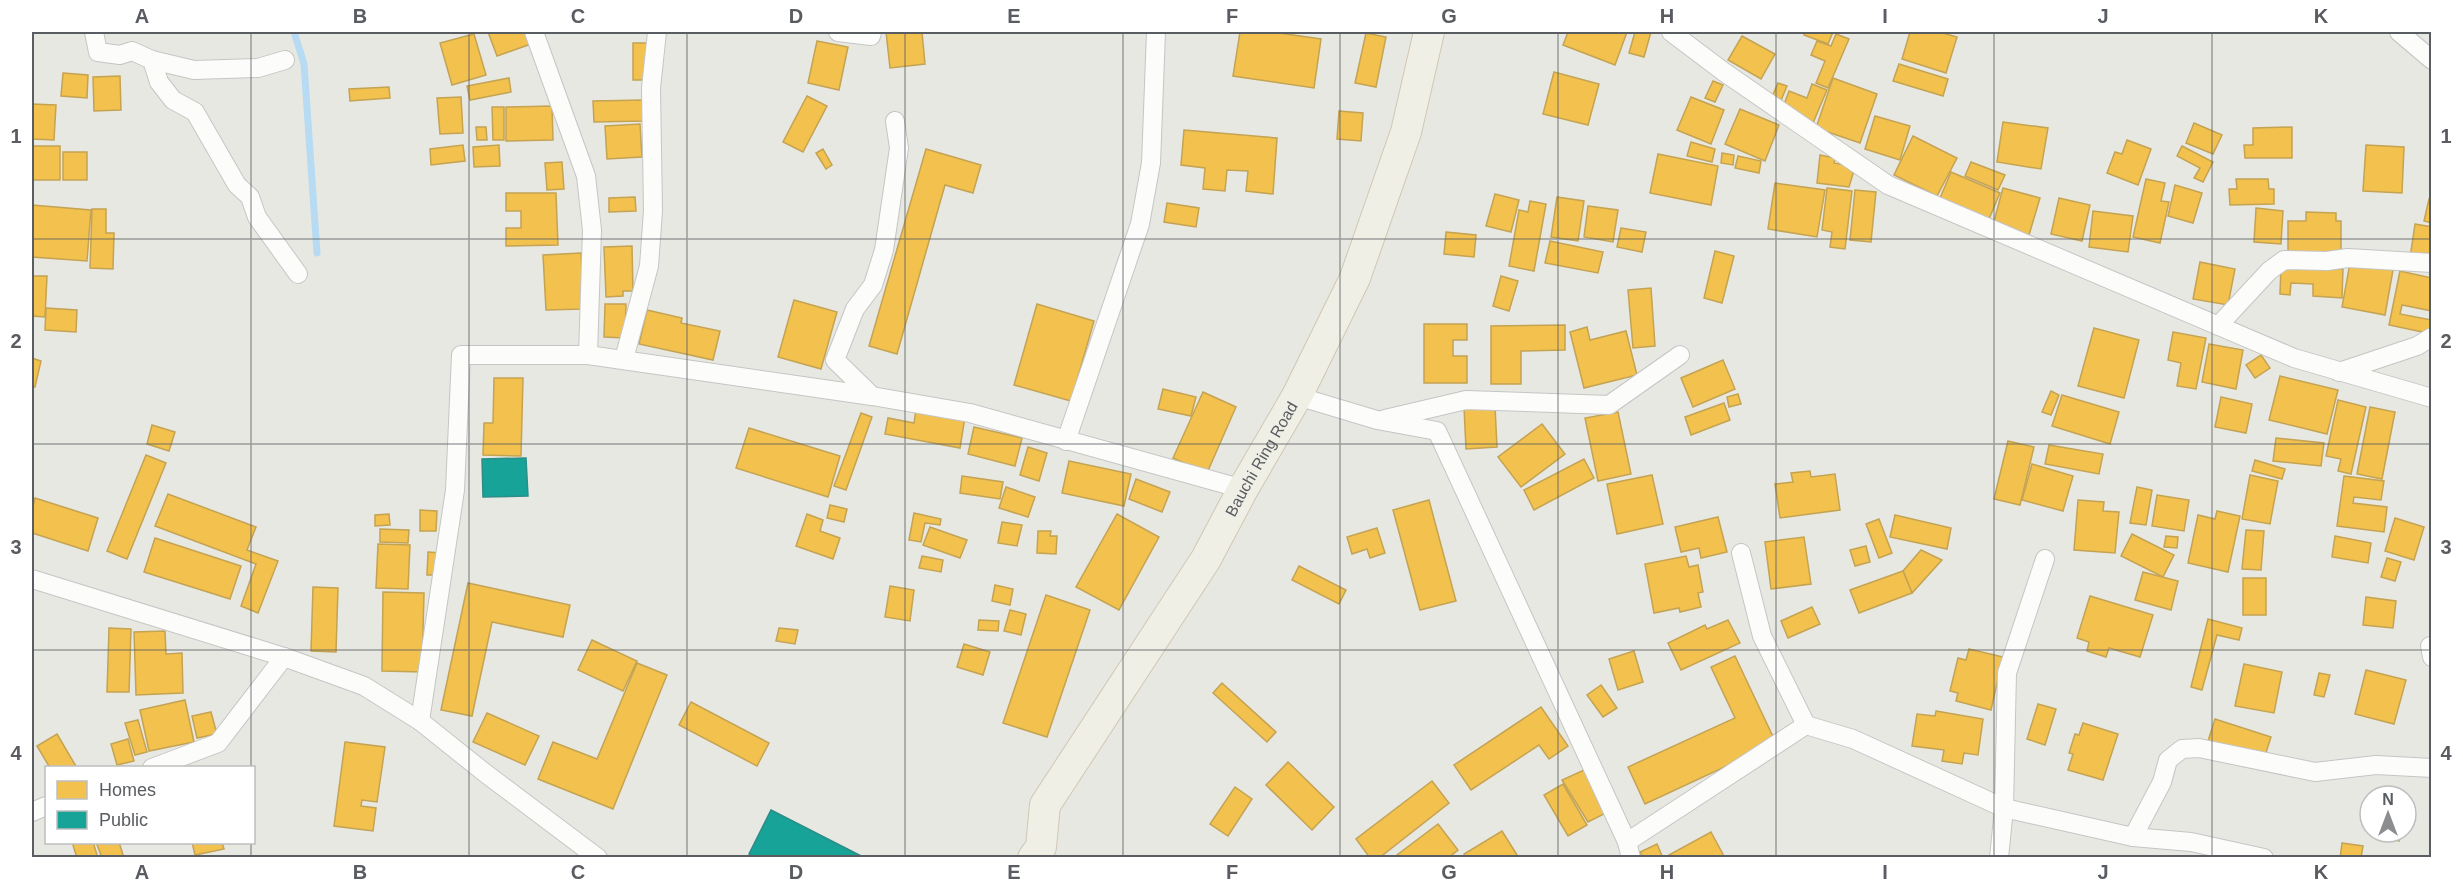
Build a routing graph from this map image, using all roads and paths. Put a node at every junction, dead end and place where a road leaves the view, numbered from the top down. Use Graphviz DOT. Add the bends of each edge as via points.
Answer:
graph roads {
  1 [pos="94,32"];
  2 [pos="534,32"];
  3 [pos="657,32"];
  4 [pos="838,32"];
  5 [pos="872,32"];
  6 [pos="1156,32"];
  7 [pos="1429,32"];
  8 [pos="1671,32"];
  9 [pos="2399,32"];
  10 [pos="152,60"];
  11 [pos="285,60"];
  12 [pos="2432,60"];
  13 [pos="896,121"];
  14 [pos="2432,263"];
  15 [pos="298,274"];
  16 [pos="2218,326"];
  17 [pos="2432,337"];
  18 [pos="588,355"];
  19 [pos="1680,355"];
  20 [pos="624,359"];
  21 [pos="2339,372"];
  22 [pos="872,396"];
  23 [pos="1297,396"];
  24 [pos="2432,398"];
  25 [pos="1377,420"];
  26 [pos="1066,441"];
  27 [pos="1243,489"];
  28 [pos="1741,553"];
  29 [pos="2045,559"];
  30 [pos="32,579"];
  31 [pos="284,657"];
  32 [pos="420,721"];
  33 [pos="1806,725"];
  34 [pos="157,766"];
  35 [pos="2432,768"];
  36 [pos="2004,808"];
  37 [pos="2133,837"];
  38 [pos="1629,850"];
  39 [pos="1037,852"];
  40 [pos="598,858"];
  41 [pos="1999,858"];
  42 [pos="2264,858"];
  1 -- 10 [label="street" via="98,52 120,55 132,51"];
  2 -- 18 [label="street" via="586,176 592,230"];
  3 -- 20 [label="street" via="651,88 650,266"];
  4 -- 5 [label="street" via="871,36"];
  6 -- 26 [label="street" via="1151,163 1140,224"];
  7 -- 23 [label="main road, Bauchi Ring Road" via="1406,132 1355,278"];
  8 -- 16 [label="street" via="1888,185"];
  9 -- 12 [label="street"];
  10 -- 11 [label="street" via="194,70 258,68"];
  10 -- 15 [label="street" via="159,82 173,100 195,112 237,185 250,197 257,218"];
  13 -- 22 [label="street" via="899,148 884,250 873,285 855,309 835,360"];
  14 -- 16 [label="street" via="2348,258 2284,260"];
  16 -- 21 [label="street"];
  17 -- 21 [label="street" via="2417,346"];
  18 -- 20 [label="street"];
  18 -- 32 [label="street" via="461,355 455,490"];
  19 -- 25 [label="street" via="1609,405 1466,400"];
  20 -- 22 [label="street"];
  21 -- 24 [label="street"];
  22 -- 26 [label="street" via="970,413"];
  23 -- 25 [label="street"];
  23 -- 27 [label="main road, Bauchi Ring Road"];
  25 -- 38 [label="street" via="1437,431"];
  26 -- 27 [label="street"];
  27 -- 39 [label="main road, Bauchi Ring Road" via="1206,559 1045,805"];
  28 -- 33 [label="street" via="1762,636"];
  29 -- 36 [label="street" via="2007,673"];
  30 -- 31 [label="street"];
  31 -- 32 [label="street" via="364,686"];
  31 -- 34 [label="street" via="218,743"];
  32 -- 40 [label="street"];
  33 -- 36 [label="street" via="1853,739"];
  33 -- 38 [label="street"];
  35 -- 37 [label="street" via="2376,765 2315,772 2199,748 2182,749 2168,760 2162,782"];
  36 -- 37 [label="street"];
  36 -- 41 [label="street"];
  37 -- 42 [label="street" via="2191,842"];
}
